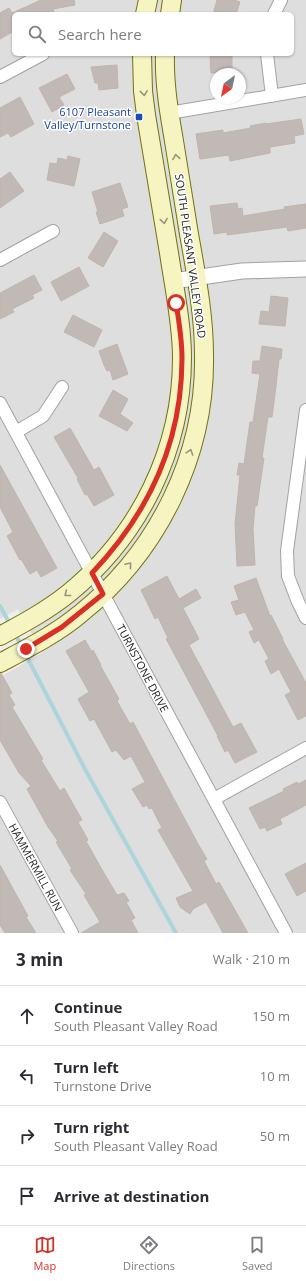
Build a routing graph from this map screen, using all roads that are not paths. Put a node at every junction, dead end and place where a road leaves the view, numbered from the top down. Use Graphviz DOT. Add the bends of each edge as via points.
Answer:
graph roads {
  1 [pos="148,0"];
  2 [pos="172,0"];
  3 [pos="280,0"];
  4 [pos="145,12"];
  5 [pos="170,12"];
  6 [pos="275,12"];
  7 [pos="39,56"];
  8 [pos="142,56"];
  9 [pos="165,56"];
  10 [pos="267,56"];
  11 [pos="0,77"];
  12 [pos="306,90"];
  13 [pos="272,96"];
  14 [pos="169,113"];
  15 [pos="53,231"];
  16 [pos="0,260"];
  17 [pos="306,269"];
  18 [pos="196,277"];
  19 [pos="173,281"];
  20 [pos="62,387"];
  21 [pos="0,403"];
  22 [pos="306,410"];
  23 [pos="16,432"];
  24 [pos="304,441"];
  25 [pos="92,573"];
  26 [pos="103,594"];
  27 [pos="306,618"];
  28 [pos="0,636"];
  29 [pos="4,661"];
  30 [pos="306,748"];
  31 [pos="214,798"];
  32 [pos="0,802"];
  33 [pos="72,933"];
  34 [pos="286,933"];
  1 -- 4 [label="main road"];
  2 -- 5 [label="main road"];
  3 -- 6 [label="street"];
  7 -- 11 [label="street"];
  8 -- 19 [label="main road, SOUTH PLEASANT VALLEY ROAD, one-way" via="146,116"];
  9 -- 14 [label="main road, SOUTH PLEASANT VALLEY ROAD"];
  10 -- 13 [label="street"];
  12 -- 13 [label="street"];
  13 -- 14 [label="street"];
  18 -- 14 [label="main road, SOUTH PLEASANT VALLEY ROAD, one-way"];
  15 -- 16 [label="street"];
  17 -- 18 [label="street" via="242,271"];
  18 -- 19 [label="street"];
  26 -- 18 [label="main road, SOUTH PLEASANT VALLEY ROAD, one-way" via="140,552 160,522 182,477 192,446 199,415 204,362 204,339"];
  19 -- 25 [label="main road, SOUTH PLEASANT VALLEY ROAD" via="181,339 181,374 179,399 169,443 154,485 143,506 120,541"];
  20 -- 23 [label="street" via="43,416"];
  21 -- 23 [label="street, TURNSTONE DRIVE"];
  22 -- 24 [label="street"];
  23 -- 25 [label="street, TURNSTONE DRIVE"];
  24 -- 27 [label="street" via="287,551 288,576"];
  25 -- 26 [label="street, TURNSTONE DRIVE"];
  25 -- 28 [label="main road, SOUTH PLEASANT VALLEY ROAD, one-way" via="50,607"];
  26 -- 29 [label="main road, SOUTH PLEASANT VALLEY ROAD" via="66,625"];
  26 -- 31 [label="street, TURNSTONE DRIVE"];
  30 -- 31 [label="street"];
  31 -- 34 [label="street, TURNSTONE DRIVE"];
  32 -- 33 [label="street, HAMMERMILL RUN"];
}
